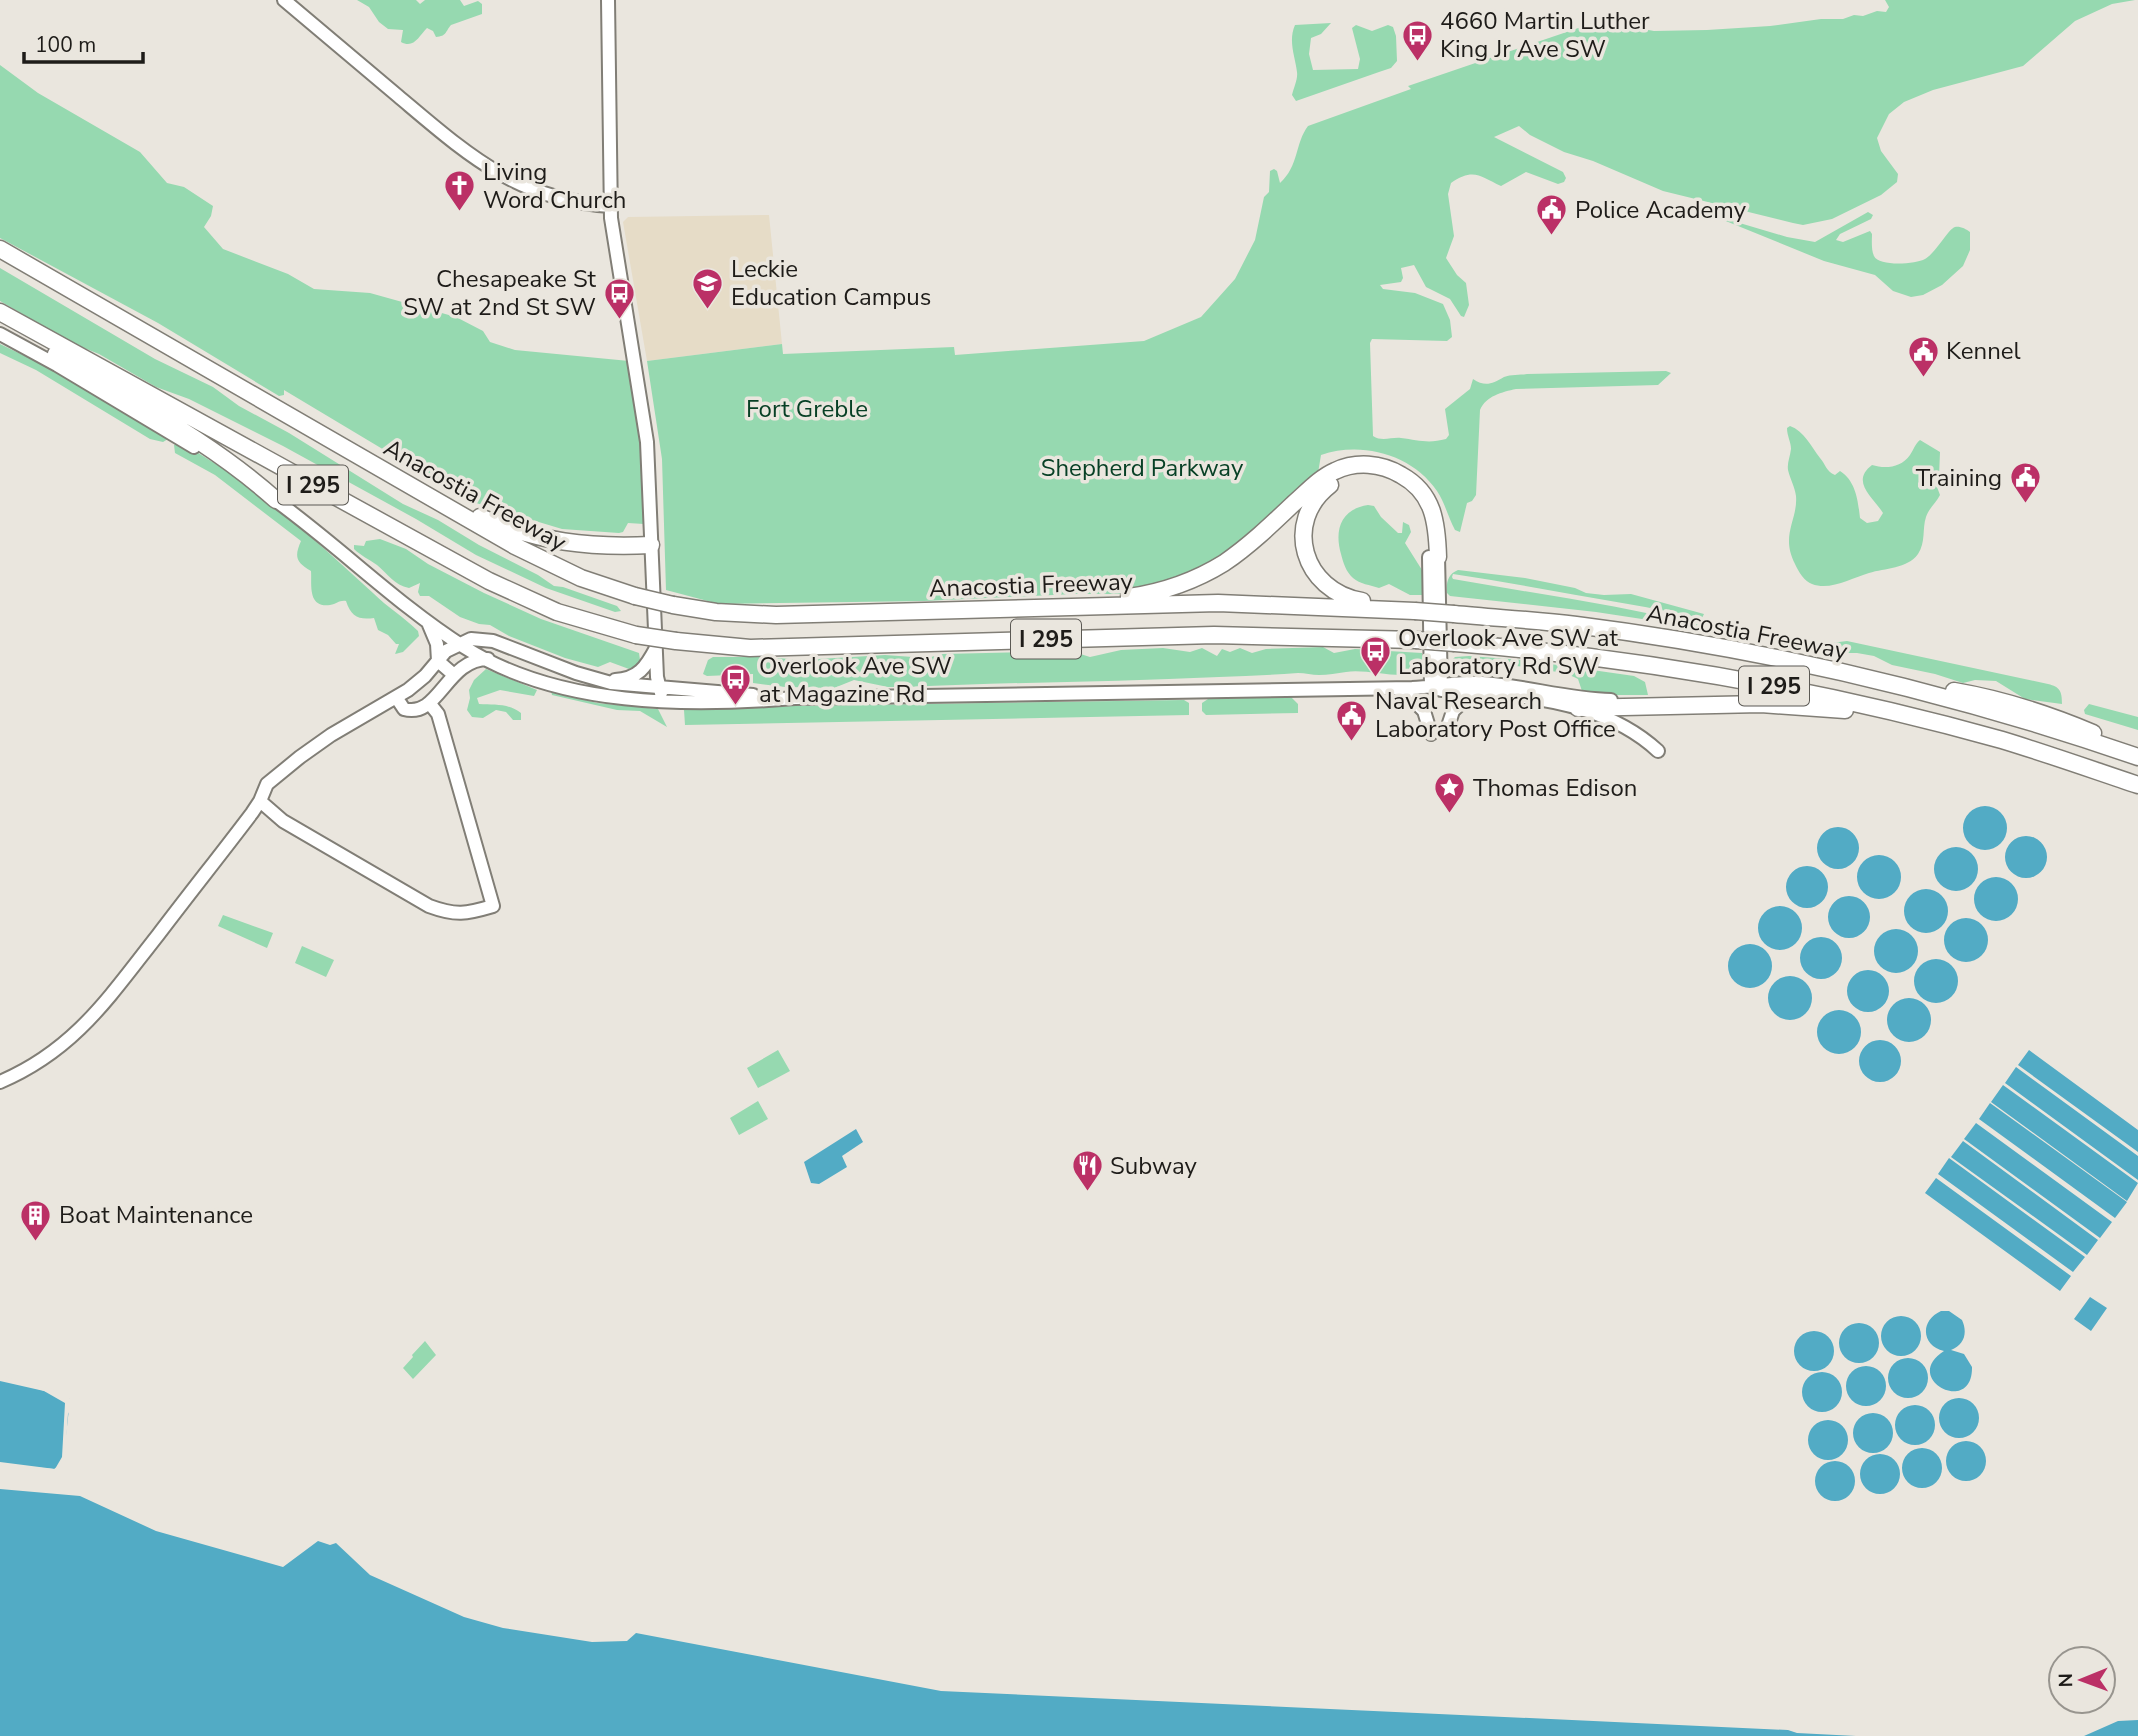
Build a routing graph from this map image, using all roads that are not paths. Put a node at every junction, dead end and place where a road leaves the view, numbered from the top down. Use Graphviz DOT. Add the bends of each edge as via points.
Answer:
graph roads {
  1 [pos="285,0"];
  2 [pos="608,0"];
  3 [pos="611,206"];
  4 [pos="0,249"];
  5 [pos="0,312"];
  6 [pos="0,320"];
  7 [pos="0,334"];
  8 [pos="371,464"];
  9 [pos="276,500"];
  10 [pos="651,545"];
  11 [pos="1434,557"];
  12 [pos="1415,608"];
  13 [pos="954,610"];
  14 [pos="427,622"];
  15 [pos="459,643"];
  16 [pos="656,648"];
  17 [pos="488,659"];
  18 [pos="438,661"];
  19 [pos="454,675"];
  20 [pos="1858,677"];
  21 [pos="602,681"];
  22 [pos="1402,688"];
  23 [pos="1438,688"];
  24 [pos="1472,693"];
  25 [pos="661,694"];
  26 [pos="396,696"];
  27 [pos="430,704"];
  28 [pos="1652,706"];
  29 [pos="1578,708"];
  30 [pos="1446,732"];
  31 [pos="1431,734"];
  32 [pos="2138,749"];
  33 [pos="1658,751"];
  34 [pos="2138,757"];
  35 [pos="2085,767"];
  36 [pos="2138,785"];
  37 [pos="260,801"];
  38 [pos="0,1082"];
  1 -- 3 [label="street" via="491,170 546,195"];
  2 -- 3 [label="street"];
  3 -- 10 [label="street" via="643,408"];
  4 -- 8 [label="highway, Anacostia Freeway / I 295"];
  5 -- 35 [label="highway, Anacostia Freeway / I 295, bridge" via="489,581 564,614 636,635 757,648 1214,635 1455,643 1604,659 1777,687 1918,718"];
  6 -- 9 [label="highway" via="212,450"];
  7 -- 9 [label="street" via="223,463"];
  8 -- 10 [label="highway" via="461,509 526,534 589,546"];
  8 -- 13 [label="highway, Anacostia Freeway / I 295, bridge" via="538,558 635,596 716,612 762,615"];
  9 -- 14 [label="street"];
  10 -- 16 [label="street"];
  11 -- 12 [label="highway" via="1423,509 1391,479 1362,474 1341,479 1318,495 1306,516 1306,555 1324,583 1356,600"];
  11 -- 13 [label="highway" via="1436,519 1419,488 1390,469 1357,465 1328,475 1234,556 1177,586 1130,597 1010,602"];
  11 -- 23 [label="street"];
  12 -- 13 [label="highway, Anacostia Freeway / I 295" via="1218,603"];
  12 -- 20 [label="highway, Anacostia Freeway / I 295, bridge" via="1716,647"];
  14 -- 15 [label="street"];
  14 -- 18 [label="street" via="436,638"];
  15 -- 17 [label="street"];
  15 -- 18 [label="street"];
  15 -- 21 [label="street" via="493,641"];
  16 -- 21 [label="street" via="639,673"];
  16 -- 25 [label="street"];
  17 -- 19 [label="street" via="468,663"];
  17 -- 25 [label="street" via="560,687 603,695"];
  18 -- 19 [label="street"];
  18 -- 26 [label="street"];
  19 -- 27 [label="street"];
  20 -- 32 [label="highway" via="1906,680 1989,698"];
  20 -- 34 [label="highway, Anacostia Freeway / I 295" via="1998,713"];
  21 -- 25 [label="street"];
  22 -- 23 [label="street"];
  22 -- 25 [label="street" via="795,698"];
  22 -- 31 [label="street" via="1424,711"];
  23 -- 24 [label="street"];
  23 -- 28 [label="street" via="1462,682 1501,684"];
  24 -- 29 [label="street"];
  24 -- 30 [label="street" via="1453,710"];
  26 -- 27 [label="street" via="404,709 412,711"];
  26 -- 37 [label="street" via="300,757 267,785"];
  27 -- 37 [label="street" via="438,714 493,906 466,914 429,906 283,821"];
  28 -- 29 [label="highway"];
  28 -- 35 [label="highway" via="1772,704 1843,710"];
  29 -- 33 [label="street" via="1612,721"];
  35 -- 36 [label="highway, Anacostia Freeway / I 295"];
  37 -- 38 [label="street" via="96,1013 57,1050"];
}
